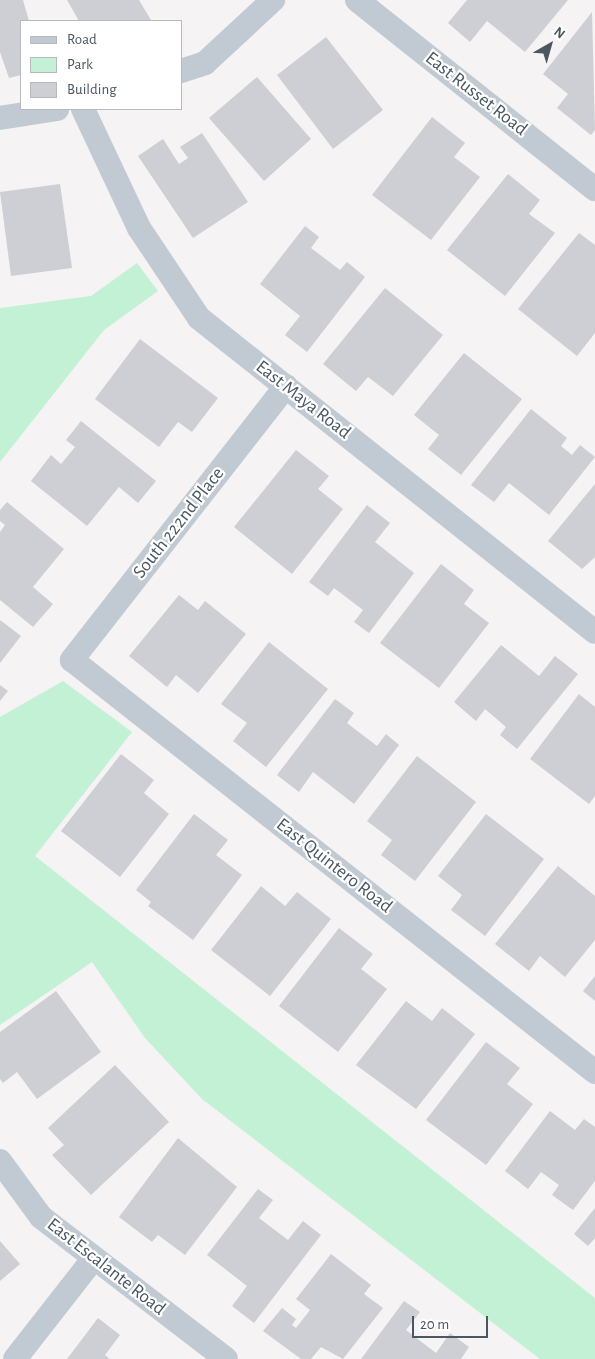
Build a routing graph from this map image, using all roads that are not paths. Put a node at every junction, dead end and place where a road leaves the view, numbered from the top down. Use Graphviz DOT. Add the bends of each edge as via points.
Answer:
graph roads {
  1 [pos="273,0"];
  2 [pos="357,0"];
  3 [pos="182,71"];
  4 [pos="51,110"];
  5 [pos="83,110"];
  6 [pos="0,118"];
  7 [pos="595,189"];
  8 [pos="286,386"];
  9 [pos="595,632"];
  10 [pos="72,660"];
  11 [pos="595,1072"];
  12 [pos="0,1161"];
  13 [pos="94,1258"];
  14 [pos="15,1359"];
  15 [pos="226,1359"];
  1 -- 3 [label="street" via="206,63"];
  2 -- 7 [label="street, East Russet Road"];
  4 -- 6 [label="street"];
  5 -- 8 [label="street, East Maya Road" via="139,228 199,318"];
  8 -- 9 [label="street, East Maya Road"];
  8 -- 10 [label="street, South 222nd Place"];
  10 -- 11 [label="street, East Quintero Road"];
  12 -- 13 [label="street, East Escalante Road" via="41,1217"];
  13 -- 14 [label="street"];
  13 -- 15 [label="street, East Escalante Road"];
}
